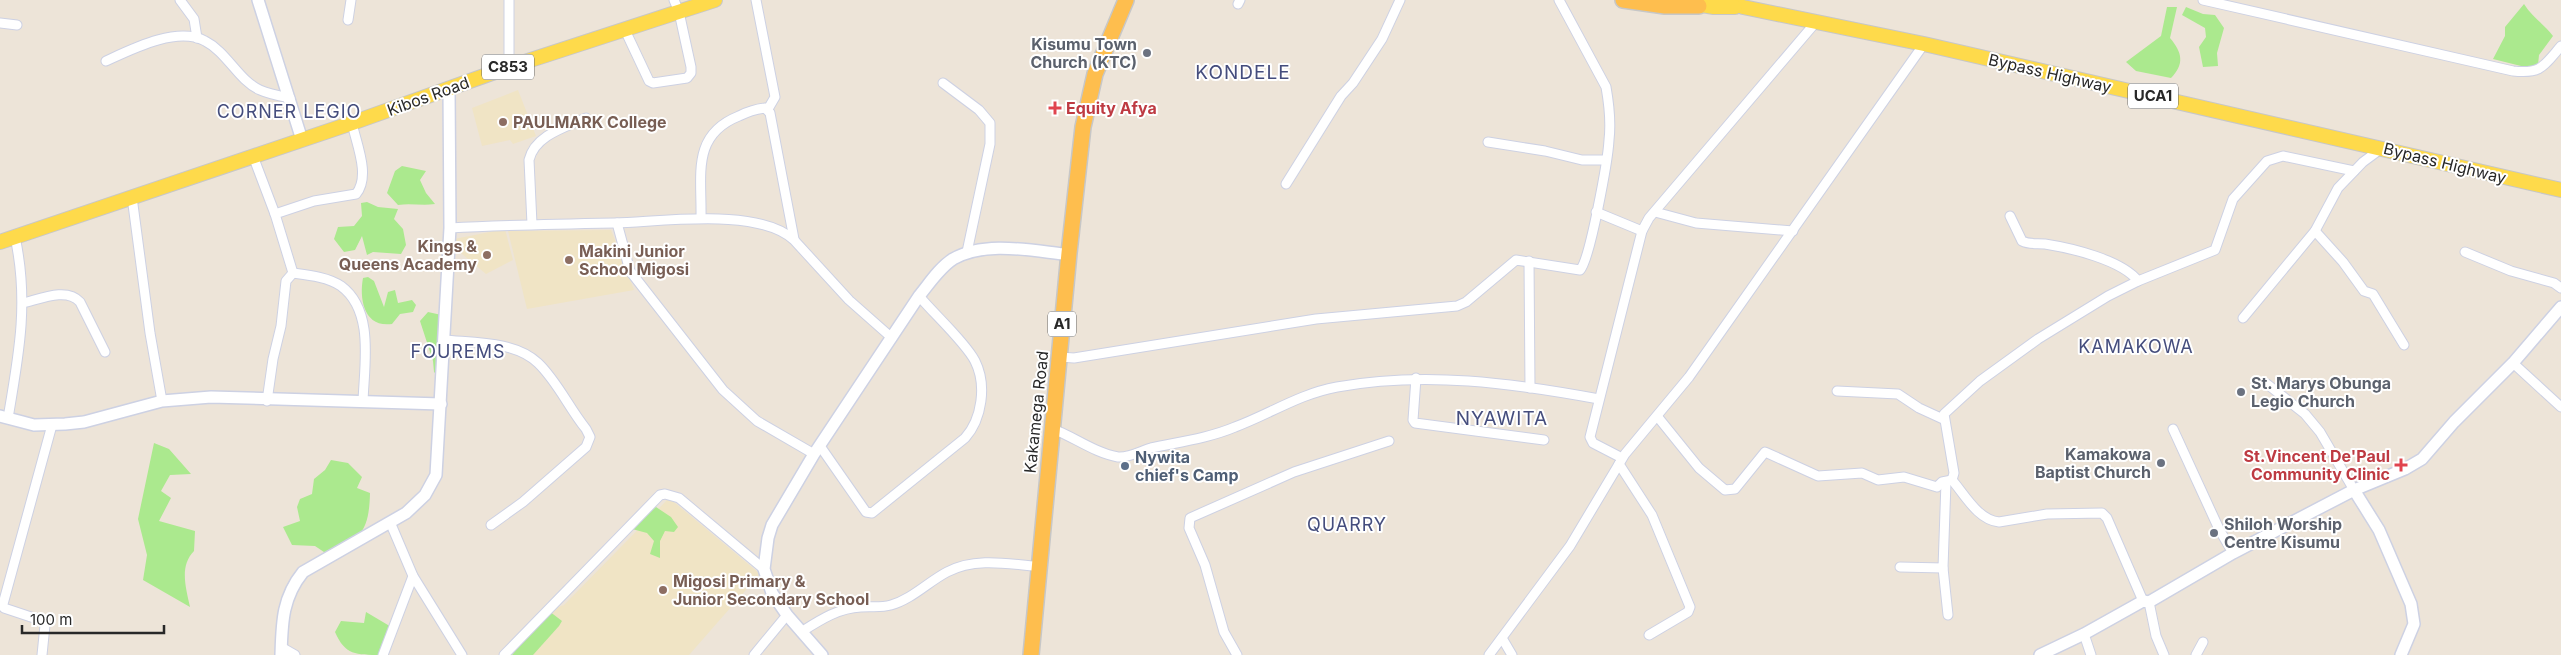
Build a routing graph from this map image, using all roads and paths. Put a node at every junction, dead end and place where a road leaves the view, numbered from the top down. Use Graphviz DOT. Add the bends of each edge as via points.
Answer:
graph roads {
  1 [pos="180,0"];
  2 [pos="258,0"];
  3 [pos="352,0"];
  4 [pos="509,0"];
  5 [pos="715,0"];
  6 [pos="756,0"];
  7 [pos="1120,0"];
  8 [pos="1126,0"];
  9 [pos="1400,0"];
  10 [pos="1559,0"];
  11 [pos="1623,0"];
  12 [pos="1678,0"];
  13 [pos="1723,0"];
  14 [pos="2203,0"];
  15 [pos="677,6"];
  16 [pos="1699,6"];
  17 [pos="1743,8"];
  18 [pos="348,20"];
  19 [pos="0,22"];
  20 [pos="1816,22"];
  21 [pos="17,25"];
  22 [pos="625,30"];
  23 [pos="197,38"];
  24 [pos="1924,44"];
  25 [pos="2561,46"];
  26 [pos="106,61"];
  27 [pos="509,67"];
  28 [pos="943,83"];
  29 [pos="449,88"];
  30 [pos="290,98"];
  31 [pos="768,109"];
  32 [pos="586,118"];
  33 [pos="352,123"];
  34 [pos="302,140"];
  35 [pos="1488,142"];
  36 [pos="2382,148"];
  37 [pos="253,156"];
  38 [pos="1606,160"];
  39 [pos="2354,171"];
  40 [pos="1286,184"];
  41 [pos="2561,190"];
  42 [pos="132,197"];
  43 [pos="1596,212"];
  44 [pos="1655,212"];
  45 [pos="275,214"];
  46 [pos="2010,216"];
  47 [pos="701,218"];
  48 [pos="617,223"];
  49 [pos="532,224"];
  50 [pos="450,228"];
  51 [pos="1793,230"];
  52 [pos="1642,231"];
  53 [pos="2316,231"];
  54 [pos="15,237"];
  55 [pos="794,240"];
  56 [pos="0,242"];
  57 [pos="967,252"];
  58 [pos="2465,252"];
  59 [pos="1063,254"];
  60 [pos="1529,261"];
  61 [pos="293,273"];
  62 [pos="2138,280"];
  63 [pos="2561,288"];
  64 [pos="919,296"];
  65 [pos="23,303"];
  66 [pos="2561,307"];
  67 [pos="2243,318"];
  68 [pos="892,338"];
  69 [pos="444,340"];
  70 [pos="2404,345"];
  71 [pos="105,352"];
  72 [pos="1060,356"];
  73 [pos="2513,364"];
  74 [pos="1416,378"];
  75 [pos="2267,384"];
  76 [pos="1530,388"];
  77 [pos="1837,392"];
  78 [pos="1599,399"];
  79 [pos="162,401"];
  80 [pos="267,401"];
  81 [pos="363,402"];
  82 [pos="441,404"];
  83 [pos="2561,407"];
  84 [pos="1657,416"];
  85 [pos="4,417"];
  86 [pos="1943,419"];
  87 [pos="52,425"];
  88 [pos="1052,429"];
  89 [pos="2173,429"];
  90 [pos="1544,440"];
  91 [pos="1389,441"];
  92 [pos="817,450"];
  93 [pos="1620,461"];
  94 [pos="1949,481"];
  95 [pos="2354,490"];
  96 [pos="390,522"];
  97 [pos="491,525"];
  98 [pos="2233,553"];
  99 [pos="1033,566"];
  100 [pos="1900,567"];
  101 [pos="1943,568"];
  102 [pos="764,569"];
  103 [pos="413,576"];
  104 [pos="2146,602"];
  105 [pos="1948,615"];
  106 [pos="787,616"];
  107 [pos="801,632"];
  108 [pos="2084,634"];
  109 [pos="1649,636"];
  110 [pos="1502,638"];
  111 [pos="2203,642"];
  112 [pos="281,651"];
  113 [pos="42,655"];
  114 [pos="295,655"];
  115 [pos="382,655"];
  116 [pos="462,655"];
  117 [pos="504,655"];
  118 [pos="754,655"];
  119 [pos="822,655"];
  120 [pos="1025,655"];
  121 [pos="1031,655"];
  122 [pos="1237,655"];
  123 [pos="1489,655"];
  124 [pos="1512,655"];
  125 [pos="2040,655"];
  126 [pos="2091,655"];
  127 [pos="2164,655"];
  128 [pos="2196,655"];
  129 [pos="2401,655"];
  1 -- 23 [label="street" via="194,19"];
  2 -- 30 [label="street"];
  3 -- 18 [label="street"];
  4 -- 27 [label="street"];
  5 -- 15 [label="main road, Kibos Road / C853"];
  6 -- 31 [label="street" via="775,97"];
  7 -- 59 [label="highway, Kakamega Road / A1" via="1091,74 1081,117"];
  8 -- 72 [label="highway, Kakamega Road / A1" via="1096,74 1086,112 1072,216"];
  9 -- 40 [label="street" via="1382,39 1341,96"];
  10 -- 38 [label="street" via="1606,87 1610,138"];
  11 -- 16 [label="highway" via="1665,6"];
  12 -- 16 [label="main road, Bypass Highway / UCA1"];
  13 -- 17 [label="main road, Bypass Highway / UCA1"];
  14 -- 25 [label="street" via="2532,73 2540,70"];
  15 -- 22 [label="main road, Kibos Road / C853"];
  15 -- 22 [label="street" via="691,67 687,78 649,81"];
  16 -- 17 [label="main road, Bypass Highway / UCA1"];
  17 -- 20 [label="main road, Bypass Highway / UCA1"];
  19 -- 21 [label="street"];
  20 -- 24 [label="main road, Bypass Highway / UCA1"];
  20 -- 44 [label="street"];
  22 -- 27 [label="main road, Kibos Road / C853"];
  23 -- 26 [label="street" via="146,42"];
  23 -- 30 [label="street" via="213,46 259,90"];
  24 -- 36 [label="main road, Bypass Highway / UCA1"];
  24 -- 51 [label="street"];
  27 -- 29 [label="main road, Kibos Road / C853"];
  28 -- 57 [label="street" via="979,110 990,123 990,144"];
  29 -- 33 [label="main road, Kibos Road / C853"];
  29 -- 50 [label="street"];
  30 -- 34 [label="street"];
  31 -- 47 [label="street" via="755,110 729,120 710,135 703,153"];
  31 -- 55 [label="street"];
  32 -- 49 [label="street" via="549,135 531,151"];
  33 -- 34 [label="main road, Kibos Road / C853"];
  33 -- 45 [label="street" via="362,168 360,189 356,194 314,201"];
  34 -- 37 [label="main road, Kibos Road / C853"];
  35 -- 38 [label="street" via="1582,160"];
  36 -- 39 [label="street"];
  36 -- 41 [label="main road, Bypass Highway / UCA1"];
  37 -- 42 [label="main road, Kibos Road / C853"];
  37 -- 45 [label="street"];
  38 -- 43 [label="street"];
  39 -- 53 [label="street" via="2338,188"];
  39 -- 62 [label="street" via="2283,156 2271,158 2232,199 2214,250"];
  42 -- 54 [label="main road, Kibos Road / C853"];
  42 -- 79 [label="street"];
  43 -- 52 [label="street"];
  43 -- 60 [label="street" via="1580,270"];
  44 -- 51 [label="street" via="1696,223"];
  44 -- 52 [label="street"];
  45 -- 61 [label="street"];
  46 -- 62 [label="street" via="2022,241 2108,261 2131,272"];
  47 -- 48 [label="street"];
  47 -- 55 [label="street" via="768,225"];
  48 -- 49 [label="street"];
  48 -- 92 [label="street" via="630,271 723,390 757,421"];
  49 -- 50 [label="street"];
  50 -- 69 [label="street"];
  51 -- 84 [label="street" via="1689,377"];
  52 -- 78 [label="street"];
  53 -- 67 [label="street"];
  53 -- 70 [label="street" via="2364,291 2373,294"];
  54 -- 56 [label="main road, Kibos Road / C853"];
  54 -- 65 [label="street" via="23,276"];
  55 -- 68 [label="street" via="849,300"];
  57 -- 59 [label="street" via="992,248"];
  57 -- 64 [label="street" via="938,272"];
  58 -- 63 [label="street"];
  59 -- 99 [label="highway, Kakamega Road / A1"];
  60 -- 72 [label="street" via="1516,260 1457,306 1316,318 1074,358"];
  60 -- 76 [label="street"];
  61 -- 80 [label="street" via="286,281"];
  61 -- 81 [label="street" via="340,285 355,300 363,325"];
  62 -- 86 [label="street" via="2038,339 1980,381 1945,411"];
  64 -- 68 [label="street"];
  64 -- 92 [label="street" via="975,362 981,399 974,427 965,438 872,513 866,512"];
  65 -- 71 [label="street" via="65,294 75,296"];
  65 -- 85 [label="street"];
  66 -- 73 [label="street"];
  68 -- 92 [label="street"];
  69 -- 82 [label="street"];
  69 -- 97 [label="street" via="511,349 530,357 542,368 589,433 586,447 523,502"];
  72 -- 88 [label="highway, Kakamega Road / A1"];
  73 -- 83 [label="street"];
  73 -- 95 [label="street" via="2422,458 2405,469"];
  74 -- 76 [label="street" via="1447,378"];
  74 -- 88 [label="street" via="1324,390 1278,406 1233,428 1126,457 1112,455"];
  74 -- 90 [label="street" via="1415,424"];
  75 -- 95 [label="street" via="2305,414 2320,432"];
  76 -- 78 [label="street"];
  77 -- 86 [label="street" via="1898,394"];
  78 -- 93 [label="street" via="1591,442"];
  79 -- 80 [label="street" via="211,397"];
  79 -- 87 [label="street" via="84,422"];
  80 -- 81 [label="street"];
  81 -- 82 [label="street"];
  82 -- 96 [label="street" via="436,475 431,487 417,505"];
  84 -- 93 [label="street"];
  84 -- 94 [label="street" via="1699,468 1725,490 1736,489 1765,452 1818,476 1862,473 1878,480 1904,477 1937,487"];
  85 -- 87 [label="street" via="34,425"];
  86 -- 94 [label="street" via="1954,473"];
  87 -- 113 [label="street" via="2,604 4,608 43,621"];
  88 -- 121 [label="highway, Kakamega Road / A1"];
  89 -- 98 [label="street"];
  91 -- 122 [label="street" via="1294,472 1190,518 1189,528 1205,565 1224,632"];
  92 -- 102 [label="street" via="772,525"];
  93 -- 109 [label="street" via="1652,515 1690,606 1688,612"];
  93 -- 110 [label="street" via="1570,546"];
  94 -- 101 [label="street"];
  94 -- 104 [label="street" via="1982,516 1991,521 2047,514 2102,513"];
  95 -- 98 [label="street"];
  95 -- 129 [label="street" via="2379,530 2411,604 2414,624"];
  96 -- 103 [label="street"];
  96 -- 112 [label="street" via="303,572 293,584 284,605"];
  98 -- 104 [label="street"];
  99 -- 107 [label="street" via="976,562 948,571 893,605 841,610 823,617"];
  99 -- 120 [label="highway, Kakamega Road / A1"];
  100 -- 101 [label="street"];
  101 -- 105 [label="street"];
  102 -- 106 [label="street" via="772,592"];
  102 -- 117 [label="street" via="679,498 660,495"];
  103 -- 115 [label="street"];
  103 -- 116 [label="street"];
  104 -- 108 [label="street"];
  104 -- 127 [label="street"];
  106 -- 107 [label="street"];
  106 -- 118 [label="street"];
  107 -- 119 [label="street"];
  108 -- 125 [label="street"];
  108 -- 126 [label="street"];
  110 -- 123 [label="street"];
  110 -- 124 [label="street"];
  111 -- 128 [label="street"];
  112 -- 114 [label="street"];
}
